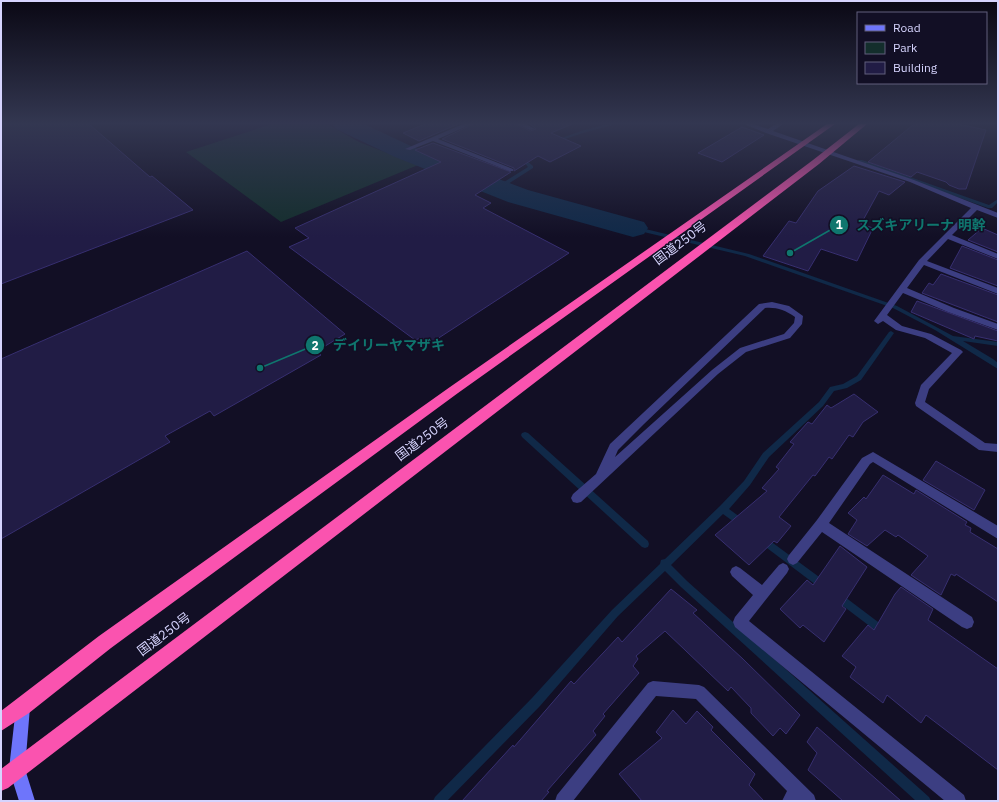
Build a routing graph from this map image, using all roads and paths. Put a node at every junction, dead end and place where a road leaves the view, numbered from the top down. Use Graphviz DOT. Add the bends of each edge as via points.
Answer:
graph roads {
  1 [pos="490,161"];
  2 [pos="777,161"];
  3 [pos="816,161"];
  4 [pos="853,161"];
  5 [pos="511,170"];
  6 [pos="976,206"];
  7 [pos="998,216"];
  8 [pos="947,236"];
  9 [pos="998,257"];
  10 [pos="922,262"];
  11 [pos="902,289"];
  12 [pos="998,291"];
  13 [pos="998,327"];
  14 [pos="998,448"];
  15 [pos="601,475"];
  16 [pos="578,498"];
  17 [pos="821,524"];
  18 [pos="998,533"];
  19 [pos="736,572"];
  20 [pos="762,594"];
  21 [pos="967,622"];
  22 [pos="23,707"];
  23 [pos="1,714"];
  24 [pos="1,722"];
  25 [pos="17,769"];
  26 [pos="1,781"];
  27 [pos="1,788"];
  28 [pos="798,797"];
  29 [pos="27,801"];
  30 [pos="563,801"];
  31 [pos="958,801"];
  1 -- 5 [label="street"];
  2 -- 22 [label="highway, 国道250号" via="118,632"];
  3 -- 25 [label="highway, 国道250号"];
  4 -- 6 [label="street"];
  6 -- 7 [label="street"];
  6 -- 8 [label="street"];
  8 -- 9 [label="street"];
  8 -- 10 [label="street"];
  10 -- 11 [label="street"];
  10 -- 12 [label="street"];
  11 -- 13 [label="street"];
  11 -- 14 [label="street" via="885,312 899,328 928,336 958,352 924,388 920,403 983,446"];
  15 -- 15 [label="street" via="715,372 743,350 787,336 798,324 799,316 790,309 774,304 762,306 614,447"];
  15 -- 16 [label="street"];
  17 -- 18 [label="street" via="866,461 873,456"];
  17 -- 20 [label="street"];
  17 -- 21 [label="street"];
  19 -- 20 [label="street"];
  20 -- 31 [label="street" via="740,622"];
  22 -- 23 [label="highway"];
  22 -- 24 [label="highway, 国道250号"];
  22 -- 25 [label="street"];
  25 -- 26 [label="highway, 国道250号"];
  25 -- 27 [label="highway"];
  25 -- 29 [label="street"];
  28 -- 30 [label="street" via="699,692 653,688"];
}
